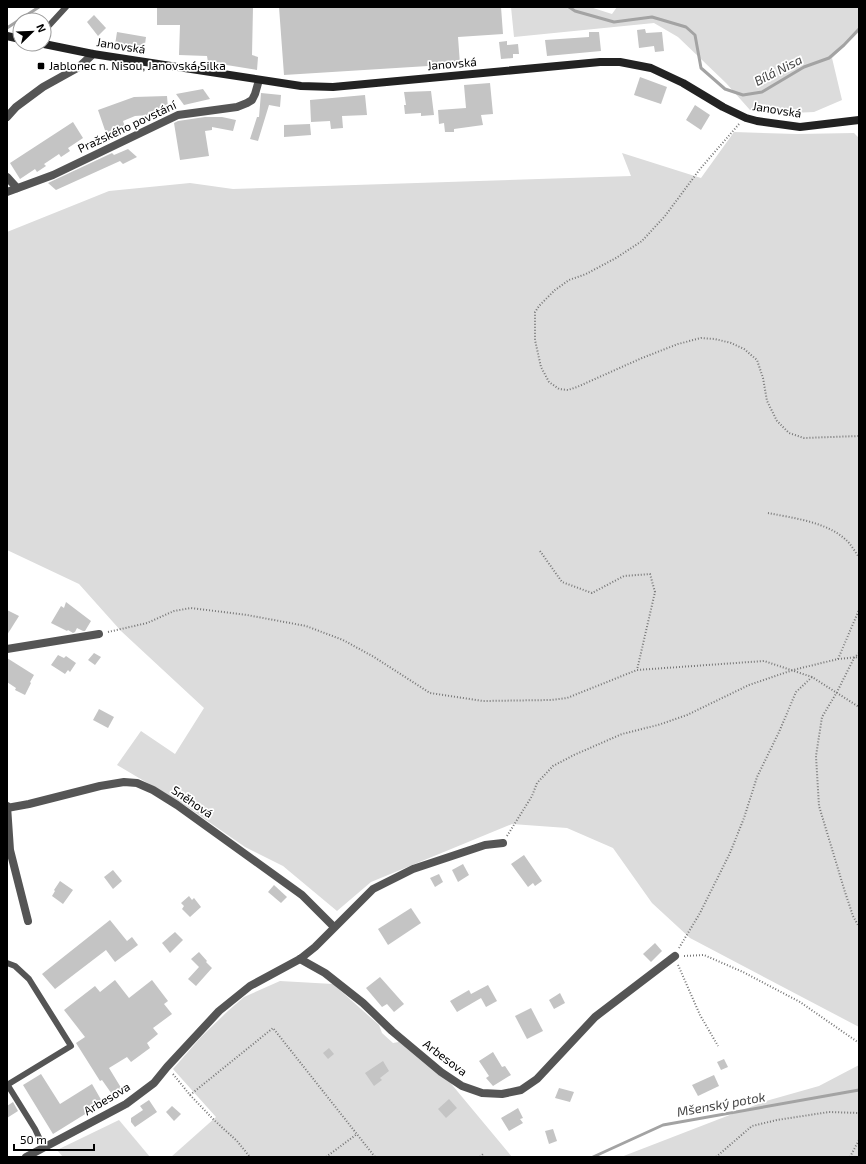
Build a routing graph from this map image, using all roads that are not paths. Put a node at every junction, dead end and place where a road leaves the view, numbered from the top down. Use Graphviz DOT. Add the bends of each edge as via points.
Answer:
graph roads {
  1 [pos="66,7"];
  2 [pos="52,22"];
  3 [pos="52,46"];
  4 [pos="93,54"];
  5 [pos="259,80"];
  6 [pos="7,116"];
  7 [pos="855,120"];
  8 [pos="7,177"];
  9 [pos="17,188"];
  10 [pos="7,192"];
  11 [pos="99,634"];
  12 [pos="7,650"];
  13 [pos="7,807"];
  14 [pos="503,843"];
  15 [pos="28,921"];
  16 [pos="334,927"];
  17 [pos="675,956"];
  18 [pos="300,959"];
  19 [pos="7,963"];
  20 [pos="7,1084"];
  21 [pos="44,1148"];
  22 [pos="26,1157"];
  1 -- 2 [label="lane"];
  3 -- 4 [label="street, Janovská"];
  4 -- 5 [label="street, Janovská"];
  4 -- 6 [label="street" via="79,67 43,87"];
  5 -- 7 [label="street, Janovská" via="301,86 333,87 620,62 650,68 746,118 757,121 800,127"];
  5 -- 9 [label="street, Pražského povstání" via="252,100 247,103 237,107 178,115 53,175"];
  8 -- 9 [label="street"];
  9 -- 10 [label="street, Pražského povstání"];
  11 -- 12 [label="street"];
  13 -- 15 [label="street, Sněhová" via="10,850"];
  13 -- 16 [label="street, Sněhová" via="100,786 124,782 137,783 177,805 302,895"];
  14 -- 16 [label="street, Arbesova" via="485,845 413,869 373,889"];
  16 -- 18 [label="street, Arbesova"];
  17 -- 18 [label="street, Arbesova" via="595,1017 537,1079 521,1090 502,1094 482,1093 462,1086 441,1072 363,1003 325,973"];
  18 -- 21 [label="street, Arbesova" via="250,986 219,1011 154,1083 126,1104"];
  19 -- 20 [label="lane" via="15,966 29,979 70,1046"];
  20 -- 21 [label="lane"];
  21 -- 22 [label="street, Arbesova"];
}
